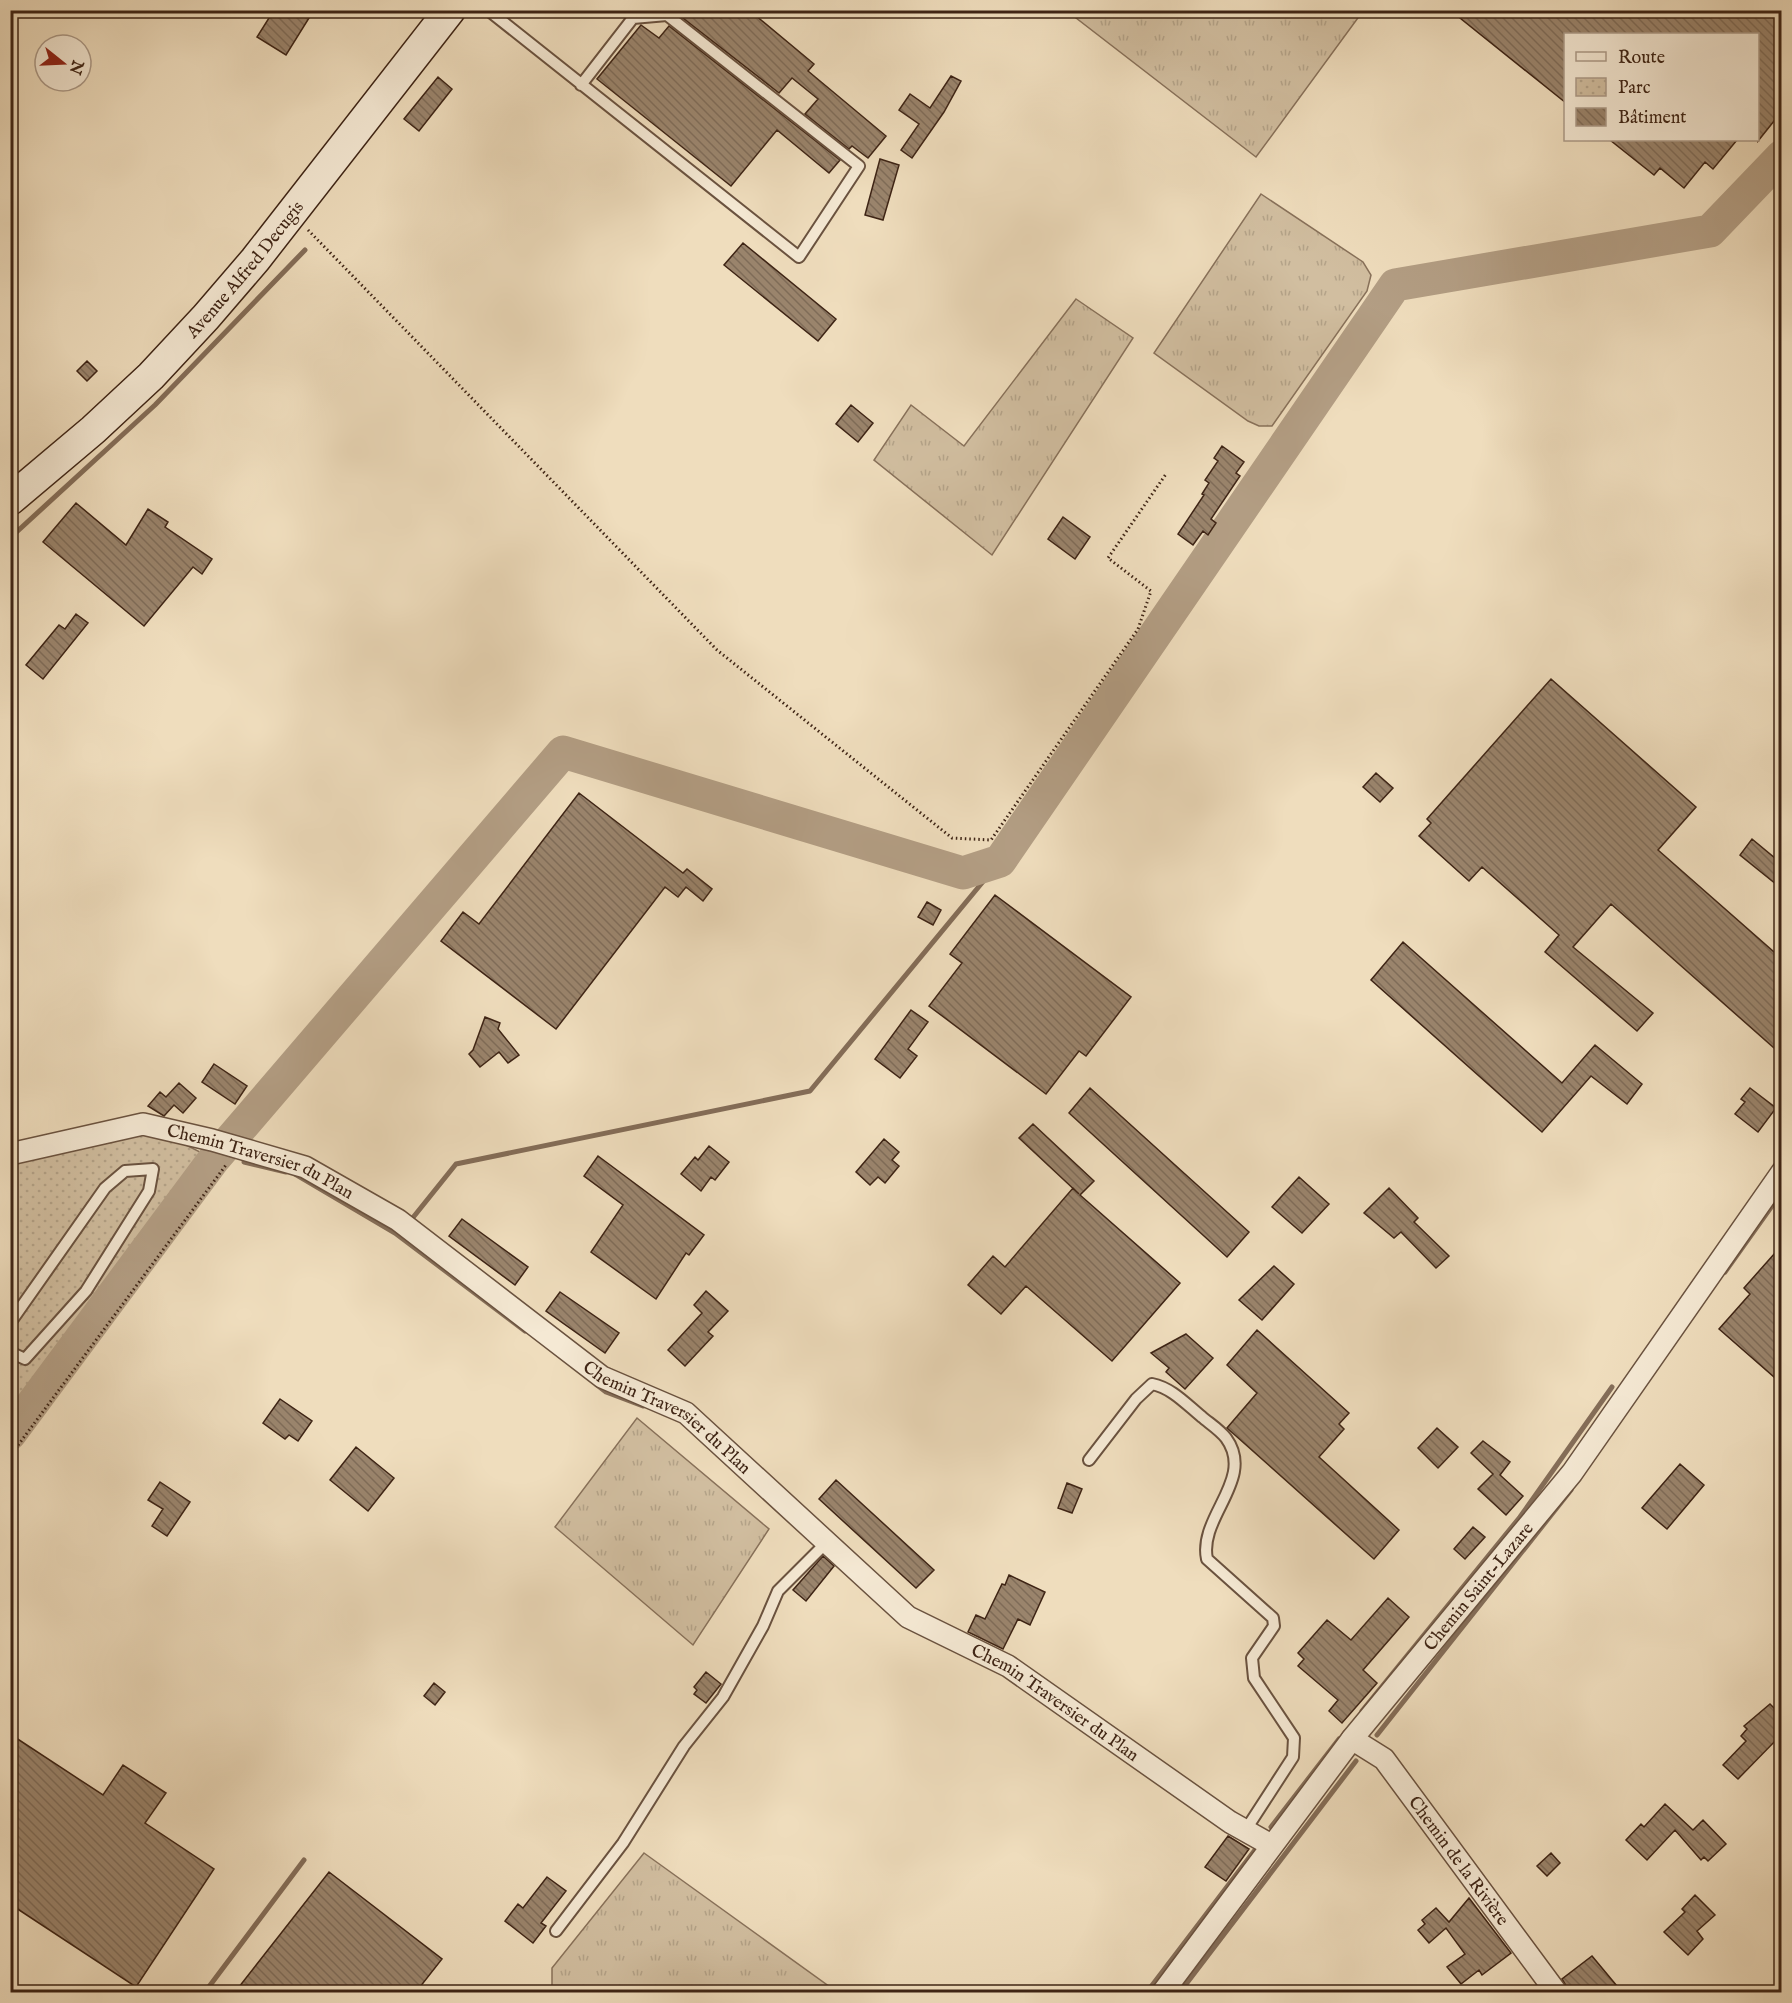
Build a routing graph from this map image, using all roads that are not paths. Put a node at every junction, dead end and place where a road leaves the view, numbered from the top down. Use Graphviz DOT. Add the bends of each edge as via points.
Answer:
graph roads {
  1 [pos="450,10"];
  2 [pos="488,10"];
  3 [pos="581,84"];
  4 [pos="10,500"];
  5 [pos="10,1154"];
  6 [pos="1782,1172"];
  7 [pos="10,1323"];
  8 [pos="10,1352"];
  9 [pos="1089,1460"];
  10 [pos="827,1542"];
  11 [pos="1352,1739"];
  12 [pos="1245,1831"];
  13 [pos="1271,1845"];
  14 [pos="556,1931"];
  15 [pos="1163,1992"];
  16 [pos="1556,1992"];
  1 -- 4 [label="street, Avenue Alfred Decugis" via="206,317 151,376"];
  2 -- 3 [label="lane"];
  3 -- 3 [label="lane" via="799,257 859,166 667,15 633,18"];
  5 -- 10 [label="street, Chemin Traversier du Plan" via="143,1124 305,1167 398,1220 602,1377 686,1413"];
  6 -- 11 [label="street, Chemin Saint-Lazare" via="1572,1473"];
  7 -- 8 [label="lane" via="105,1188 125,1171 153,1168 149,1191 86,1291 25,1359"];
  9 -- 12 [label="lane" via="1152,1384 1166,1387 1225,1436 1233,1450 1235,1468 1205,1551 1207,1559 1273,1618 1274,1626 1252,1659 1254,1678 1294,1738 1293,1757"];
  10 -- 12 [label="street, Chemin Traversier du Plan" via="908,1617 1008,1666"];
  10 -- 14 [label="lane" via="778,1591 723,1697 684,1746 623,1843"];
  11 -- 13 [label="street, Chemin Saint-Lazare"];
  11 -- 16 [label="street, Chemin de la Rivière" via="1384,1759"];
  12 -- 13 [label="street, Chemin Traversier du Plan"];
  13 -- 15 [label="street, Chemin Saint-Lazare"];
}
